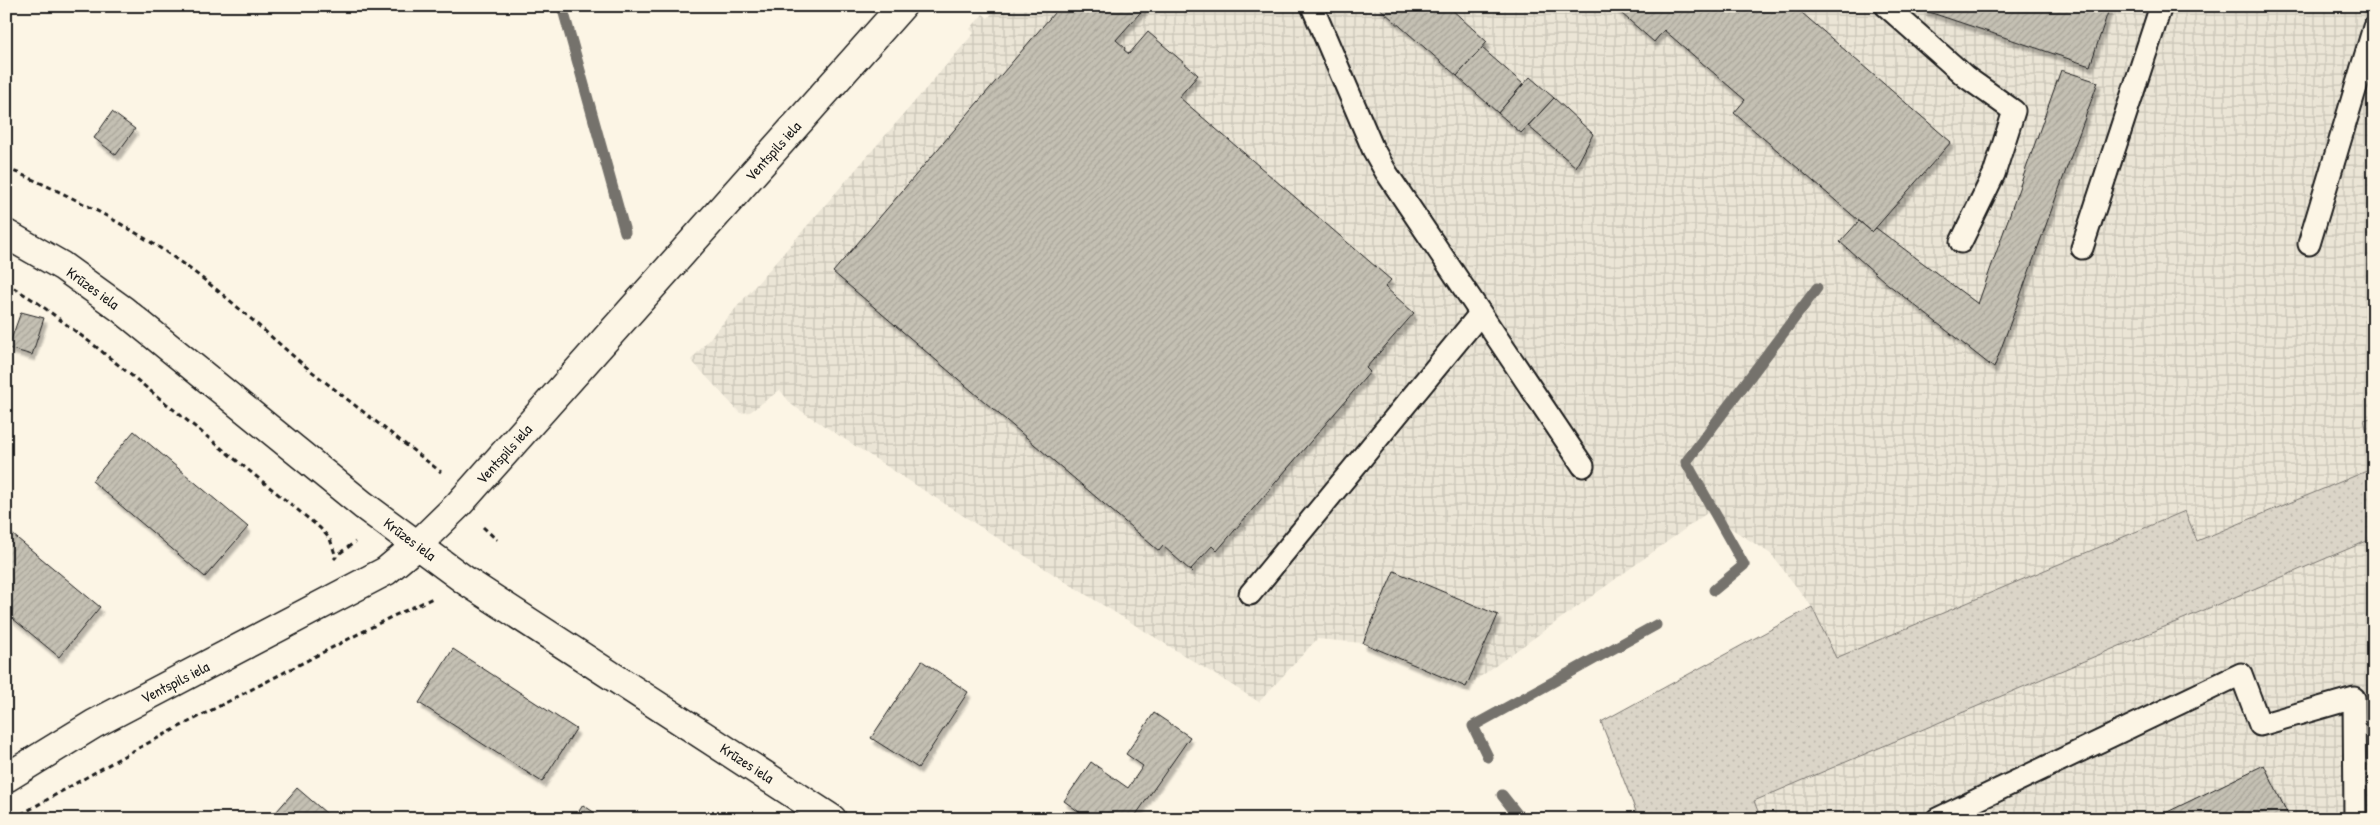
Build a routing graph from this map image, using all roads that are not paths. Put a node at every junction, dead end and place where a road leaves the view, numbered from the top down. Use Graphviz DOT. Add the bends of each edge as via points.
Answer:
graph roads {
  1 [pos="902,6"];
  2 [pos="1312,6"];
  3 [pos="1886,6"];
  4 [pos="2161,6"];
  5 [pos="2374,28"];
  6 [pos="6,234"];
  7 [pos="1961,242"];
  8 [pos="2309,244"];
  9 [pos="2082,248"];
  10 [pos="1480,314"];
  11 [pos="1583,466"];
  12 [pos="417,546"];
  13 [pos="1250,594"];
  14 [pos="6,778"];
  15 [pos="832,819"];
  16 [pos="1936,819"];
  17 [pos="2355,819"];
  1 -- 12 [label="street, Ventspils iela" via="459,504"];
  2 -- 10 [label="lane" via="1372,150"];
  3 -- 7 [label="lane" via="1966,77 2014,111 1994,174"];
  4 -- 9 [label="lane"];
  5 -- 8 [label="lane"];
  6 -- 12 [label="street, Krūzes iela" via="62,266 123,310"];
  10 -- 11 [label="lane"];
  10 -- 13 [label="lane"];
  12 -- 14 [label="street, Ventspils iela" via="386,571 94,724"];
  12 -- 15 [label="street, Krūzes iela"];
  16 -- 17 [label="lane" via="2241,674 2260,726 2354,698"];
}
